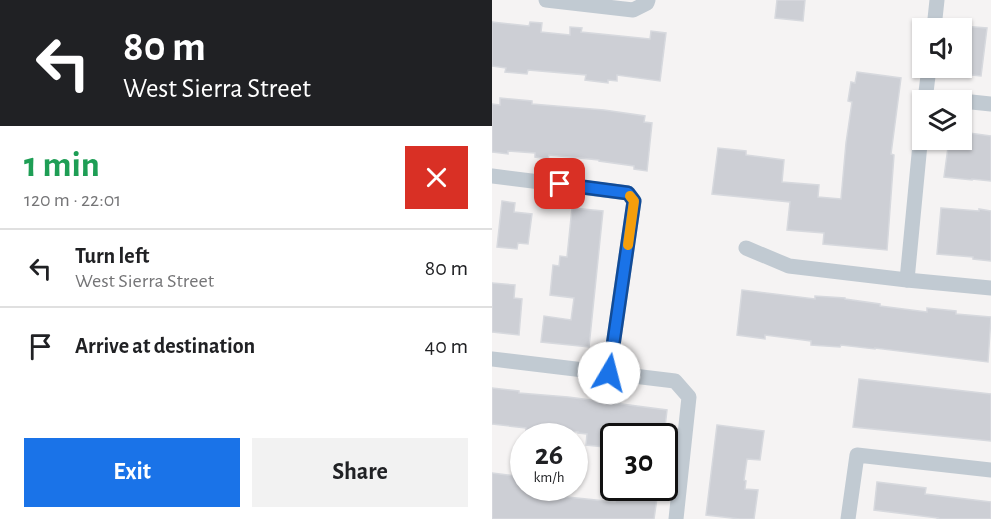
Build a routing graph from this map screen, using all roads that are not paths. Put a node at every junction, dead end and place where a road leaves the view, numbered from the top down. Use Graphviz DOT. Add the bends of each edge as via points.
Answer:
graph roads {
  1 [pos="546,0"];
  2 [pos="937,0"];
  3 [pos="648,1"];
  4 [pos="935,18"];
  5 [pos="972,102"];
  6 [pos="991,104"];
  7 [pos="919,150"];
  8 [pos="492,176"];
  9 [pos="746,248"];
  10 [pos="907,280"];
  11 [pos="991,288"];
  12 [pos="492,359"];
  13 [pos="609,373"];
  14 [pos="991,470"];
  15 [pos="676,519"];
  16 [pos="848,519"];
  1 -- 3 [label="street" via="633,10"];
  2 -- 4 [label="street"];
  5 -- 6 [label="street"];
  7 -- 10 [label="street"];
  8 -- 13 [label="street" via="628,193 634,201"];
  9 -- 10 [label="street" via="789,266"];
  10 -- 11 [label="street"];
  12 -- 13 [label="street"];
  13 -- 15 [label="street" via="675,381 688,397"];
  14 -- 16 [label="street" via="857,455"];
}
